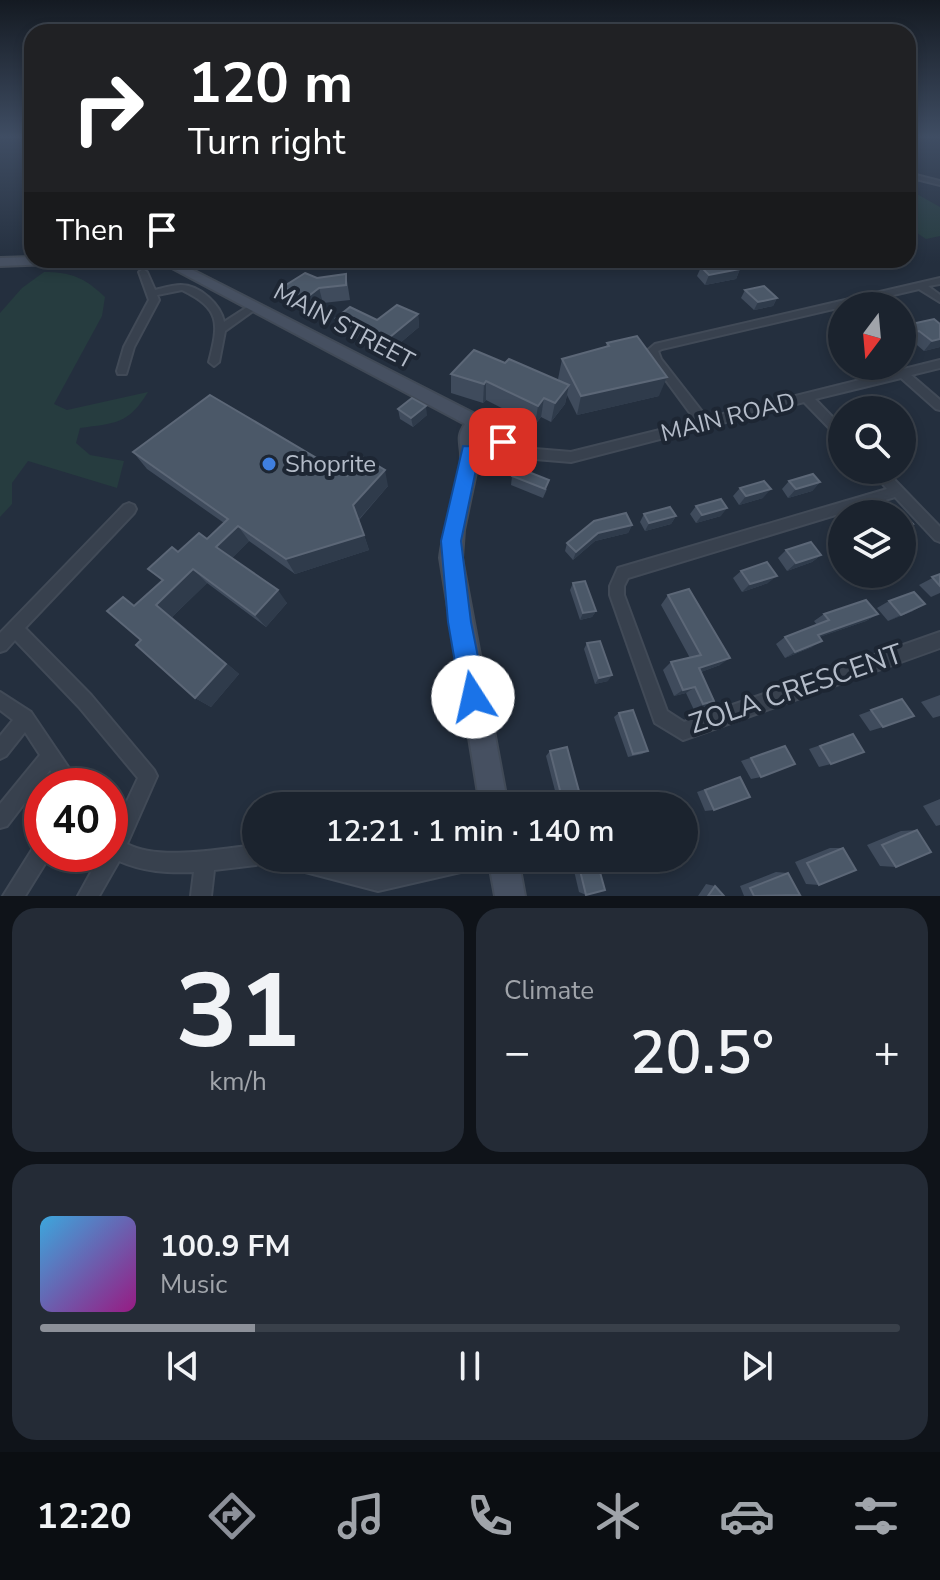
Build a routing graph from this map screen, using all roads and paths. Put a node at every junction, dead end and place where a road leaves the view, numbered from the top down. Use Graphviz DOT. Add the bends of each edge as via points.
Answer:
graph roads {
  1 [pos="24,262"];
  2 [pos="2,264"];
  3 [pos="181,268"];
  4 [pos="143,272"];
  5 [pos="940,281"];
  6 [pos="920,285"];
  7 [pos="152,293"];
  8 [pos="940,299"];
  9 [pos="255,306"];
  10 [pos="223,328"];
  11 [pos="214,362"];
  12 [pos="940,364"];
  13 [pos="916,370"];
  14 [pos="122,371"];
  15 [pos="874,380"];
  16 [pos="910,380"];
  17 [pos="806,397"];
  18 [pos="940,406"];
  19 [pos="828,420"];
  20 [pos="704,423"];
  21 [pos="473,436"];
  22 [pos="497,448"];
  23 [pos="468,476"];
  24 [pos="890,484"];
  25 [pos="897,491"];
  26 [pos="129,509"];
  27 [pos="940,536"];
  28 [pos="15,629"];
  29 [pos="940,640"];
  30 [pos="0,644"];
  31 [pos="0,700"];
  32 [pos="25,718"];
  33 [pos="0,750"];
  34 [pos="51,755"];
  35 [pos="60,768"];
  36 [pos="492,792"];
  37 [pos="128,814"];
  38 [pos="0,819"];
  39 [pos="128,855"];
  40 [pos="242,856"];
  41 [pos="206,859"];
  42 [pos="29,872"];
  43 [pos="99,872"];
  44 [pos="331,872"];
  45 [pos="431,872"];
  46 [pos="506,872"];
  47 [pos="377,888"];
  48 [pos="13,896"];
  49 [pos="88,896"];
  50 [pos="201,896"];
  51 [pos="510,896"];
  1 -- 2 [label="street"];
  3 -- 9 [label="street, MAIN STREET"];
  4 -- 7 [label="street"];
  5 -- 6 [label="street"];
  6 -- 8 [label="street"];
  6 -- 20 [label="street" via="659,346 653,350 656,360"];
  7 -- 10 [label="street" via="178,286 204,296 213,303"];
  7 -- 14 [label="street" via="153,304"];
  9 -- 10 [label="street"];
  9 -- 21 [label="street, MAIN STREET" via="453,412"];
  10 -- 11 [label="street"];
  12 -- 13 [label="street, MAIN ROAD"];
  15 -- 17 [label="street, MAIN ROAD"];
  16 -- 18 [label="street"];
  17 -- 19 [label="street"];
  17 -- 20 [label="street, MAIN ROAD"];
  20 -- 22 [label="street, MAIN ROAD" via="562,457"];
  21 -- 22 [label="street"];
  21 -- 22 [label="street" via="493,427"];
  21 -- 23 [label="street"];
  22 -- 23 [label="street"];
  23 -- 36 [label="street" via="453,530 451,565"];
  24 -- 25 [label="street"];
  25 -- 27 [label="street"];
  25 -- 29 [label="street, ZOLA CRESCENT" via="623,573 617,595 661,717 683,731"];
  26 -- 28 [label="street"];
  28 -- 30 [label="street"];
  28 -- 37 [label="street" via="148,776"];
  31 -- 32 [label="street"];
  32 -- 33 [label="street"];
  32 -- 34 [label="street"];
  34 -- 35 [label="street"];
  34 -- 38 [label="street"];
  39 -- 41 [label="street" via="167,864"];
  40 -- 41 [label="street"];
  41 -- 50 [label="street"];
  42 -- 48 [label="street"];
  43 -- 49 [label="street"];
  44 -- 47 [label="street"];
  45 -- 47 [label="street"];
  46 -- 51 [label="street"];
}
